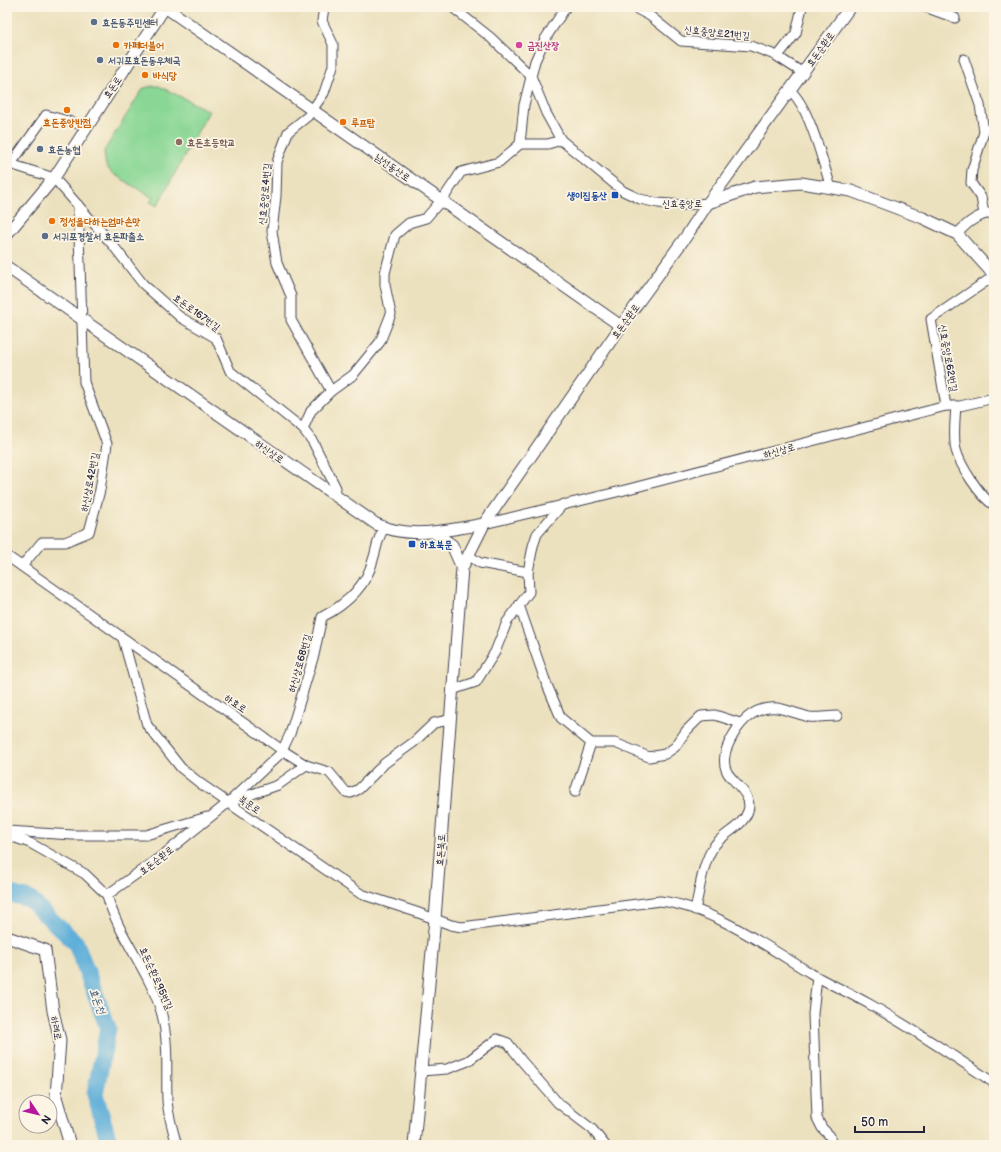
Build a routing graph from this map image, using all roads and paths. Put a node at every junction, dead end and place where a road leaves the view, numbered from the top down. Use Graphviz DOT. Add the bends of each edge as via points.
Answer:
graph roads {
  1 [pos="165,7"];
  2 [pos="324,7"];
  3 [pos="452,7"];
  4 [pos="566,7"];
  5 [pos="632,7"];
  6 [pos="802,7"];
  7 [pos="850,7"];
  8 [pos="925,7"];
  9 [pos="955,18"];
  10 [pos="778,56"];
  11 [pos="964,59"];
  12 [pos="803,73"];
  13 [pos="531,76"];
  14 [pos="790,90"];
  15 [pos="312,110"];
  16 [pos="86,126"];
  17 [pos="561,140"];
  18 [pos="520,144"];
  19 [pos="8,166"];
  20 [pos="54,178"];
  21 [pos="831,188"];
  22 [pos="440,201"];
  23 [pos="708,202"];
  24 [pos="78,205"];
  25 [pos="994,212"];
  26 [pos="984,214"];
  27 [pos="7,234"];
  28 [pos="957,234"];
  29 [pos="7,267"];
  30 [pos="994,275"];
  31 [pos="82,319"];
  32 [pos="621,326"];
  33 [pos="331,391"];
  34 [pos="994,398"];
  35 [pos="946,406"];
  36 [pos="956,406"];
  37 [pos="303,429"];
  38 [pos="332,494"];
  39 [pos="563,504"];
  40 [pos="994,505"];
  41 [pos="484,524"];
  42 [pos="384,528"];
  43 [pos="435,532"];
  44 [pos="468,555"];
  45 [pos="7,556"];
  46 [pos="22,566"];
  47 [pos="462,568"];
  48 [pos="528,572"];
  49 [pos="519,605"];
  50 [pos="123,639"];
  51 [pos="452,690"];
  52 [pos="837,716"];
  53 [pos="449,720"];
  54 [pos="740,723"];
  55 [pos="591,743"];
  56 [pos="282,750"];
  57 [pos="306,765"];
  58 [pos="575,792"];
  59 [pos="229,802"];
  60 [pos="212,815"];
  61 [pos="7,831"];
  62 [pos="7,835"];
  63 [pos="107,895"];
  64 [pos="695,910"];
  65 [pos="435,919"];
  66 [pos="7,937"];
  67 [pos="817,977"];
  68 [pos="421,1071"];
  69 [pos="994,1083"];
  70 [pos="70,1145"];
  71 [pos="177,1145"];
  72 [pos="414,1145"];
  73 [pos="605,1145"];
  74 [pos="830,1145"];
  1 -- 15 [label="street, 남선동산로"];
  1 -- 16 [label="street, 효돈로"];
  2 -- 15 [label="street, 신효중앙로4번길" via="322,21 334,44 333,66 324,93"];
  3 -- 13 [label="street, 신효중앙로" via="490,37"];
  4 -- 13 [label="street" via="545,39"];
  5 -- 10 [label="street, 신효중앙로21번길" via="650,16 681,41 751,46"];
  6 -- 10 [label="street" via="796,33"];
  7 -- 12 [label="street, 효돈순환로"];
  8 -- 9 [label="street"];
  10 -- 12 [label="street, 신효중앙로21번길"];
  11 -- 26 [label="street" via="980,105 984,132 972,170 971,183 981,197"];
  12 -- 14 [label="street, 효돈순환로"];
  13 -- 17 [label="street, 신효중앙로" via="546,113"];
  13 -- 18 [label="street" via="524,105"];
  14 -- 21 [label="street" via="797,95"];
  14 -- 23 [label="street, 효돈순환로"];
  15 -- 22 [label="street, 남선동산로"];
  15 -- 33 [label="street, 신효중앙로4번길" via="288,132 277,162 272,230 277,263 291,296 291,320"];
  16 -- 19 [label="street" via="46,115"];
  16 -- 20 [label="street, 효돈로"];
  17 -- 18 [label="street" via="548,144"];
  17 -- 23 [label="street, 신효중앙로" via="623,191 640,199 658,203"];
  18 -- 22 [label="street" via="499,162 461,172"];
  19 -- 20 [label="street"];
  20 -- 24 [label="street, 효돈로167번길"];
  20 -- 27 [label="street, 효돈로"];
  21 -- 23 [label="street, 신효중앙로" via="801,183 755,187"];
  21 -- 28 [label="street, 신효중앙로" via="851,191 923,218"];
  22 -- 32 [label="street, 남선동산로"];
  22 -- 33 [label="street" via="426,218 409,223 395,235 385,272 391,314 380,342 353,375"];
  23 -- 32 [label="street, 효돈순환로"];
  24 -- 31 [label="street"];
  24 -- 37 [label="street, 효돈로167번길" via="143,284 180,317 216,338 230,372"];
  25 -- 26 [label="street"];
  26 -- 28 [label="street" via="970,220"];
  28 -- 30 [label="street, 신효중앙로"];
  29 -- 31 [label="street, 하신상로"];
  30 -- 35 [label="street, 신효중앙로62번길" via="931,319"];
  31 -- 38 [label="street, 하신상로"];
  31 -- 46 [label="street, 하신상로42번길" via="84,382 107,444 100,490 89,532 66,542 42,542"];
  32 -- 41 [label="street, 효돈순환로"];
  33 -- 37 [label="street" via="311,411"];
  34 -- 36 [label="street, 하신상로"];
  35 -- 36 [label="street, 하신상로"];
  35 -- 39 [label="street, 하신상로"];
  36 -- 40 [label="street, 신효중앙로62번길" via="956,450 969,476 988,502"];
  37 -- 38 [label="street, 효돈로167번길" via="313,442 336,488"];
  38 -- 42 [label="street, 하신상로"];
  39 -- 41 [label="street, 하신상로"];
  39 -- 48 [label="street" via="537,534"];
  41 -- 43 [label="street, 하신상로"];
  41 -- 44 [label="street, 효돈순환로"];
  42 -- 43 [label="street, 하신상로" via="413,533"];
  42 -- 56 [label="street, 하신상로68번길" via="378,537 373,561 361,585 338,609 322,617 290,734"];
  43 -- 47 [label="street" via="452,545"];
  44 -- 47 [label="street, 효돈북로"];
  44 -- 48 [label="street" via="480,563"];
  45 -- 46 [label="street, 하효로"];
  46 -- 50 [label="street, 하효로"];
  47 -- 51 [label="street, 효돈북로"];
  48 -- 49 [label="street" via="529,592"];
  49 -- 51 [label="street" via="507,622 496,652 476,682"];
  49 -- 55 [label="street" via="544,680 561,718"];
  50 -- 56 [label="street, 하효로"];
  50 -- 59 [label="street, 북문로" via="147,725 181,768"];
  51 -- 53 [label="street, 효돈북로"];
  52 -- 54 [label="street" via="811,717 775,708 751,715"];
  53 -- 57 [label="street, 하효로" via="434,723 414,742 384,763 359,789 351,793 346,792 329,772"];
  53 -- 65 [label="street, 효돈북로"];
  54 -- 55 [label="street" via="715,715 701,716 675,747 666,754 649,757 615,744"];
  54 -- 64 [label="street" via="727,747 724,764 728,774 748,800 748,810 743,821 715,845 706,864"];
  55 -- 58 [label="street"];
  56 -- 57 [label="street, 하효로"];
  56 -- 59 [label="street, 하신상로68번길"];
  57 -- 59 [label="street, 효돈순환로" via="278,785"];
  59 -- 60 [label="street, 효돈순환로"];
  59 -- 65 [label="street, 북문로" via="361,894"];
  60 -- 61 [label="street" via="146,835 73,835"];
  60 -- 63 [label="street, 효돈순환로"];
  62 -- 63 [label="street" via="30,843 85,874"];
  63 -- 71 [label="street, 효돈순환로95번길" via="112,912 162,1015 168,1050 167,1102"];
  64 -- 65 [label="street, 북문로" via="679,903 660,901 462,927"];
  64 -- 67 [label="street, 북문로" via="722,921"];
  65 -- 68 [label="street, 효돈북로"];
  66 -- 70 [label="street, 하례로" via="45,950 53,1011 60,1040 56,1097"];
  67 -- 69 [label="street, 북문로" via="871,1005"];
  67 -- 74 [label="street" via="813,1014 817,1118 830,1136"];
  68 -- 72 [label="street, 효돈북로"];
  68 -- 73 [label="street" via="447,1070 468,1061 497,1039 508,1043 558,1103 592,1129"];
}
